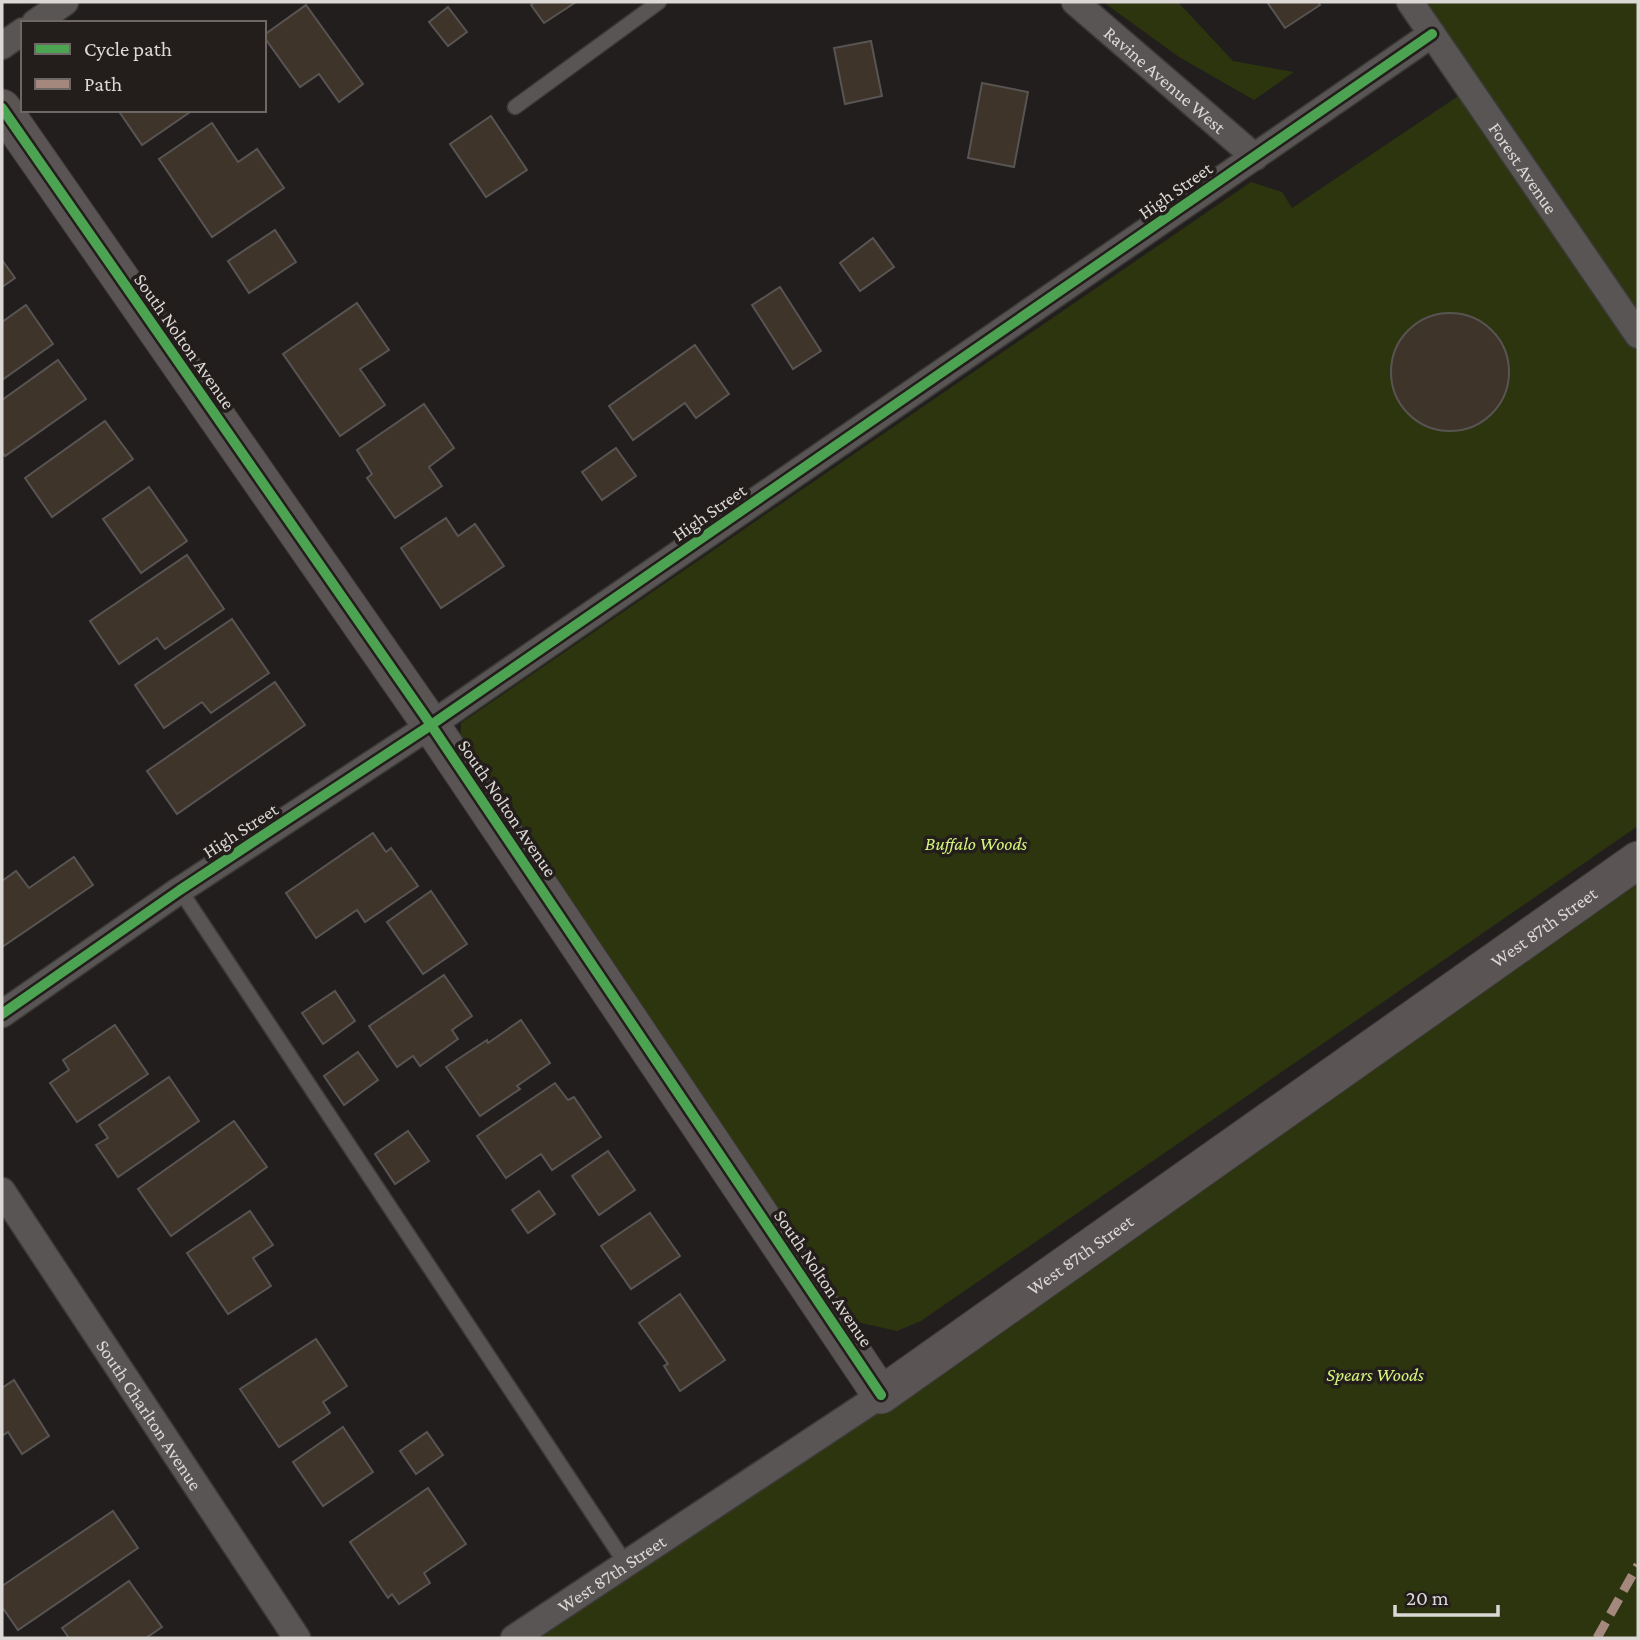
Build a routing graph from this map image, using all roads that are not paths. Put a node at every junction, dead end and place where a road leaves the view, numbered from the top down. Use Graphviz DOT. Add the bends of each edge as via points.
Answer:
graph roads {
  1 [pos="65,2"];
  2 [pos="659,2"];
  3 [pos="1075,2"];
  4 [pos="1410,2"];
  5 [pos="38,21"];
  6 [pos="21,33"];
  7 [pos="1432,34"];
  8 [pos="2,46"];
  9 [pos="515,107"];
  10 [pos="2,108"];
  11 [pos="1255,157"];
  12 [pos="1638,335"];
  13 [pos="431,725"];
  14 [pos="1638,860"];
  15 [pos="180,890"];
  16 [pos="2,1014"];
  17 [pos="2,1191"];
  18 [pos="881,1395"];
  19 [pos="626,1564"];
  20 [pos="297,1638"];
  21 [pos="514,1638"];
  1 -- 5 [label="street"];
  2 -- 9 [label="lane"];
  3 -- 11 [label="street, Ravine Avenue West"];
  4 -- 7 [label="street, Forest Avenue"];
  6 -- 8 [label="street"];
  7 -- 11 [label="street, High Street"];
  7 -- 12 [label="street, Forest Avenue"];
  10 -- 13 [label="street, South Nolton Avenue"];
  11 -- 13 [label="street, High Street"];
  13 -- 15 [label="street, High Street"];
  13 -- 18 [label="street, South Nolton Avenue"];
  14 -- 18 [label="street, West 87th Street"];
  15 -- 16 [label="street, High Street"];
  15 -- 19 [label="lane"];
  17 -- 20 [label="street, South Charlton Avenue"];
  18 -- 19 [label="street, West 87th Street"];
  19 -- 21 [label="street, West 87th Street"];
}
